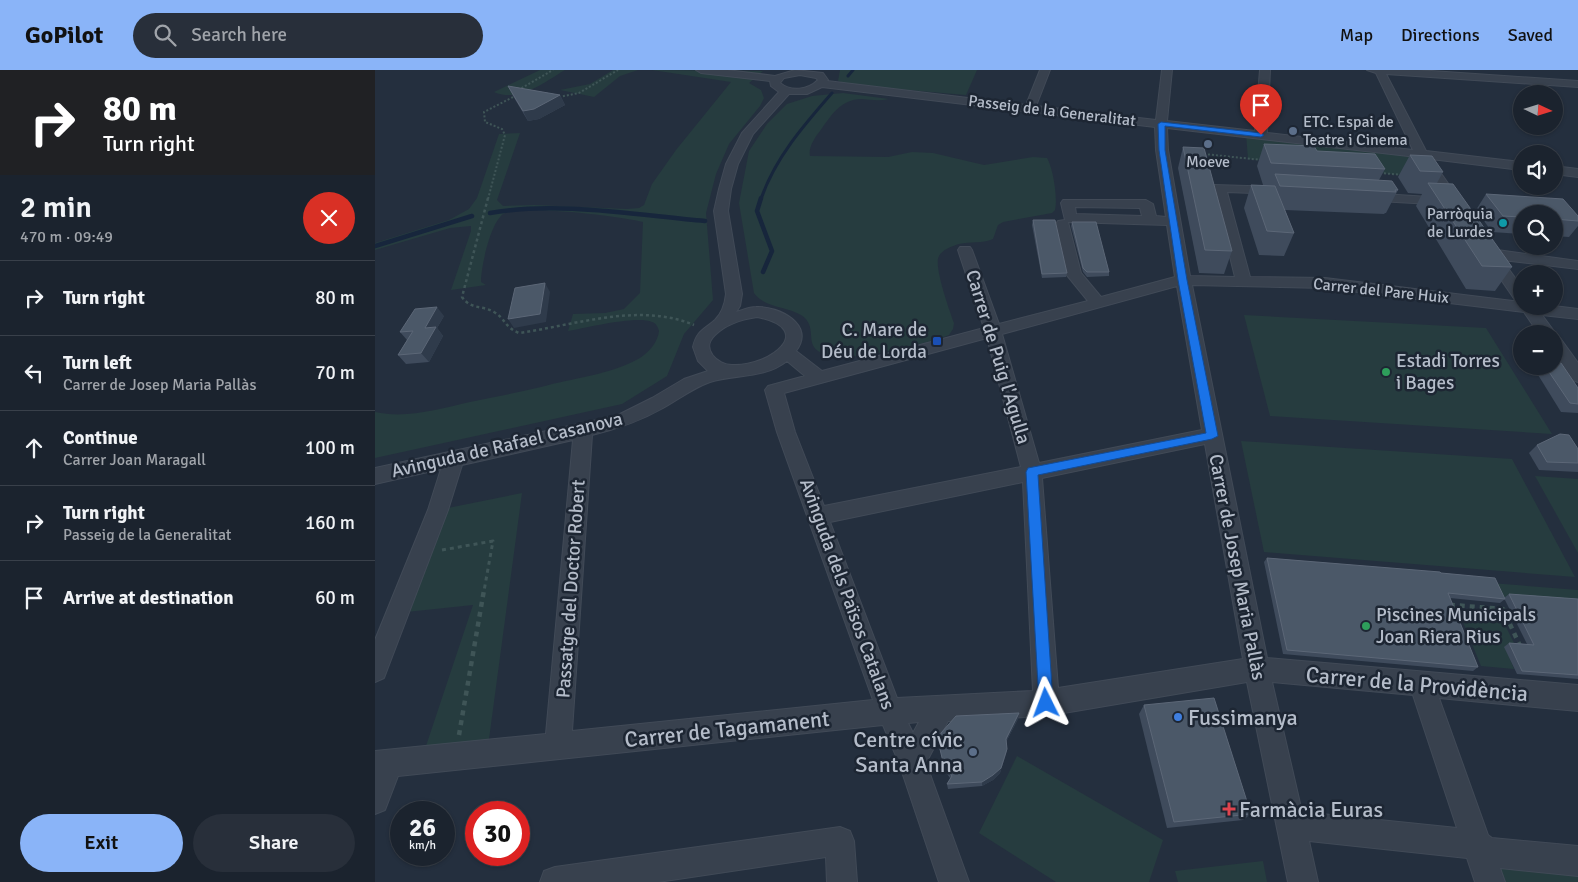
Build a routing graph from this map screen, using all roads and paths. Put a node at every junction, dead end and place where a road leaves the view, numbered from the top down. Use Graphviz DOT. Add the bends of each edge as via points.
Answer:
graph roads {
  1 [pos="553,70"];
  2 [pos="618,70"];
  3 [pos="701,70"];
  4 [pos="1045,70"];
  5 [pos="1167,70"];
  6 [pos="1265,70"];
  7 [pos="1377,70"];
  8 [pos="816,74"];
  9 [pos="777,79"];
  10 [pos="1578,84"];
  11 [pos="786,91"];
  12 [pos="522,95"];
  13 [pos="512,97"];
  14 [pos="558,97"];
  15 [pos="1030,108"];
  16 [pos="1161,124"];
  17 [pos="1261,135"];
  18 [pos="1200,154"];
  19 [pos="1421,154"];
  20 [pos="1267,161"];
  21 [pos="1513,165"];
  22 [pos="1563,171"];
  23 [pos="1371,172"];
  24 [pos="1578,173"];
  25 [pos="1437,178"];
  26 [pos="1287,192"];
  27 [pos="1355,196"];
  28 [pos="1454,202"];
  29 [pos="1465,217"];
  30 [pos="1150,220"];
  31 [pos="1173,221"];
  32 [pos="1063,224"];
  33 [pos="1481,240"];
  34 [pos="965,250"];
  35 [pos="1491,254"];
  36 [pos="1578,265"];
  37 [pos="1183,280"];
  38 [pos="1244,281"];
  39 [pos="1513,285"];
  40 [pos="735,294"];
  41 [pos="1098,302"];
  42 [pos="1513,303"];
  43 [pos="1563,311"];
  44 [pos="757,312"];
  45 [pos="1578,314"];
  46 [pos="722,321"];
  47 [pos="993,330"];
  48 [pos="707,334"];
  49 [pos="787,353"];
  50 [pos="1563,355"];
  51 [pos="704,358"];
  52 [pos="733,372"];
  53 [pos="1578,376"];
  54 [pos="818,377"];
  55 [pos="690,383"];
  56 [pos="774,390"];
  57 [pos="583,431"];
  58 [pos="1212,436"];
  59 [pos="454,459"];
  60 [pos="1032,472"];
  61 [pos="375,476"];
  62 [pos="819,516"];
  63 [pos="421,554"];
  64 [pos="1456,614"];
  65 [pos="1521,648"];
  66 [pos="1257,669"];
  67 [pos="375,670"];
  68 [pos="1422,684"];
  69 [pos="1578,698"];
  70 [pos="1046,703"];
  71 [pos="941,708"];
  72 [pos="890,712"];
  73 [pos="558,747"];
  74 [pos="455,757"];
  75 [pos="912,762"];
  76 [pos="382,765"];
  77 [pos="375,800"];
  78 [pos="1290,825"];
  79 [pos="1477,845"];
  80 [pos="1578,861"];
  81 [pos="682,873"];
  82 [pos="555,882"];
  83 [pos="842,882"];
  84 [pos="954,882"];
  85 [pos="1303,882"];
  86 [pos="1490,882"];
  1 -- 13 [label="path" via="518,90"];
  2 -- 14 [label="path" via="579,93"];
  3 -- 9 [label="street"];
  4 -- 15 [label="street"];
  5 -- 16 [label="street, Carrer de Josep Maria Pallàs"];
  6 -- 17 [label="street"];
  7 -- 10 [label="street"];
  7 -- 19 [label="street"];
  8 -- 9 [label="street" via="787,74"];
  8 -- 11 [label="street" via="811,89"];
  8 -- 15 [label="street, Passeig de la Generalitat"];
  9 -- 11 [label="street" via="777,87"];
  11 -- 40 [label="street" via="762,116 731,164 721,211"];
  12 -- 13 [label="path"];
  13 -- 48 [label="path" via="484,112 485,122 500,128 505,135 461,296 466,304 493,311 509,328 519,333 615,317 652,315 685,319"];
  15 -- 16 [label="street, Passeig de la Generalitat"];
  16 -- 17 [label="street, Passeig de la Generalitat"];
  16 -- 31 [label="street, Carrer de Josep Maria Pallàs"];
  17 -- 19 [label="street, Passeig de la Generalitat"];
  18 -- 20 [label="path"];
  19 -- 21 [label="street, Passeig de la Generalitat"];
  19 -- 25 [label="street"];
  22 -- 24 [label="street"];
  23 -- 25 [label="path"];
  25 -- 28 [label="street"];
  26 -- 38 [label="street" via="1219,188"];
  27 -- 28 [label="street"];
  28 -- 29 [label="street"];
  30 -- 30 [label="street" via="1146,204 1068,203 1070,218"];
  30 -- 31 [label="street"];
  31 -- 37 [label="street, Carrer de Josep Maria Pallàs"];
  32 -- 41 [label="street" via="1074,274"];
  33 -- 35 [label="street"];
  34 -- 47 [label="street, Carrer de Puig l'Agulla"];
  35 -- 36 [label="street"];
  35 -- 39 [label="street"];
  37 -- 38 [label="street, Carrer del Pare Huix"];
  37 -- 41 [label="street, Carrer del Pare Huix"];
  37 -- 58 [label="street, Carrer de Josep Maria Pallàs"];
  38 -- 42 [label="street, Carrer del Pare Huix" via="1325,283"];
  40 -- 44 [label="street"];
  40 -- 46 [label="street" via="732,306"];
  41 -- 47 [label="street, Carrer del Pare Huix"];
  43 -- 45 [label="street, Carrer del Pare Huix"];
  44 -- 46 [label="street"];
  44 -- 49 [label="street" via="782,318 790,325 794,333 793,343"];
  46 -- 48 [label="street"];
  47 -- 54 [label="street, Carrer del Pare Huix"];
  47 -- 60 [label="street, Carrer de Puig l'Agulla"];
  48 -- 51 [label="street" via="701,350"];
  49 -- 52 [label="street" via="757,369"];
  49 -- 54 [label="street"];
  50 -- 53 [label="street"];
  51 -- 52 [label="street" via="715,367"];
  51 -- 55 [label="street, Avinguda de Rafael Casanova"];
  52 -- 55 [label="street, Avinguda de Rafael Casanova"];
  54 -- 56 [label="street, Carrer del Pare Huix"];
  55 -- 57 [label="street, Avinguda de Rafael Casanova" via="621,421"];
  56 -- 62 [label="street, Avinguda dels Països Catalans" via="786,432"];
  57 -- 59 [label="street, Avinguda de Rafael Casanova"];
  57 -- 73 [label="street, Passatge del Doctor Robert"];
  58 -- 60 [label="street"];
  58 -- 66 [label="street, Carrer de Josep Maria Pallàs"];
  59 -- 61 [label="street, Avinguda de Rafael Casanova"];
  59 -- 63 [label="street"];
  60 -- 62 [label="street"];
  60 -- 70 [label="street, Carrer de Puig l'Agulla"];
  62 -- 72 [label="street, Avinguda dels Països Catalans"];
  63 -- 67 [label="street"];
  63 -- 74 [label="path" via="493,541"];
  64 -- 65 [label="path" via="1452,605 1503,609"];
  66 -- 68 [label="street, Carrer de la Providència"];
  66 -- 70 [label="street, Carrer de Tagamanent"];
  66 -- 78 [label="street, Carrer de Josep Maria Pallàs"];
  68 -- 69 [label="street, Carrer de la Providència"];
  68 -- 79 [label="street"];
  70 -- 71 [label="street, Carrer de Tagamanent"];
  71 -- 72 [label="street, Carrer de Tagamanent"];
  71 -- 75 [label="street"];
  72 -- 73 [label="street, Carrer de Tagamanent"];
  72 -- 75 [label="street, Avinguda dels Països Catalans"];
  73 -- 74 [label="street, Carrer de Tagamanent"];
  74 -- 76 [label="street, Carrer de Tagamanent"];
  75 -- 84 [label="street, Avinguda dels Països Catalans"];
  76 -- 77 [label="street"];
  78 -- 79 [label="street"];
  78 -- 85 [label="street, Carrer de Josep Maria Pallàs"];
  79 -- 80 [label="street" via="1488,852"];
  79 -- 86 [label="street"];
  81 -- 82 [label="street"];
  81 -- 83 [label="street" via="840,841"];
}
